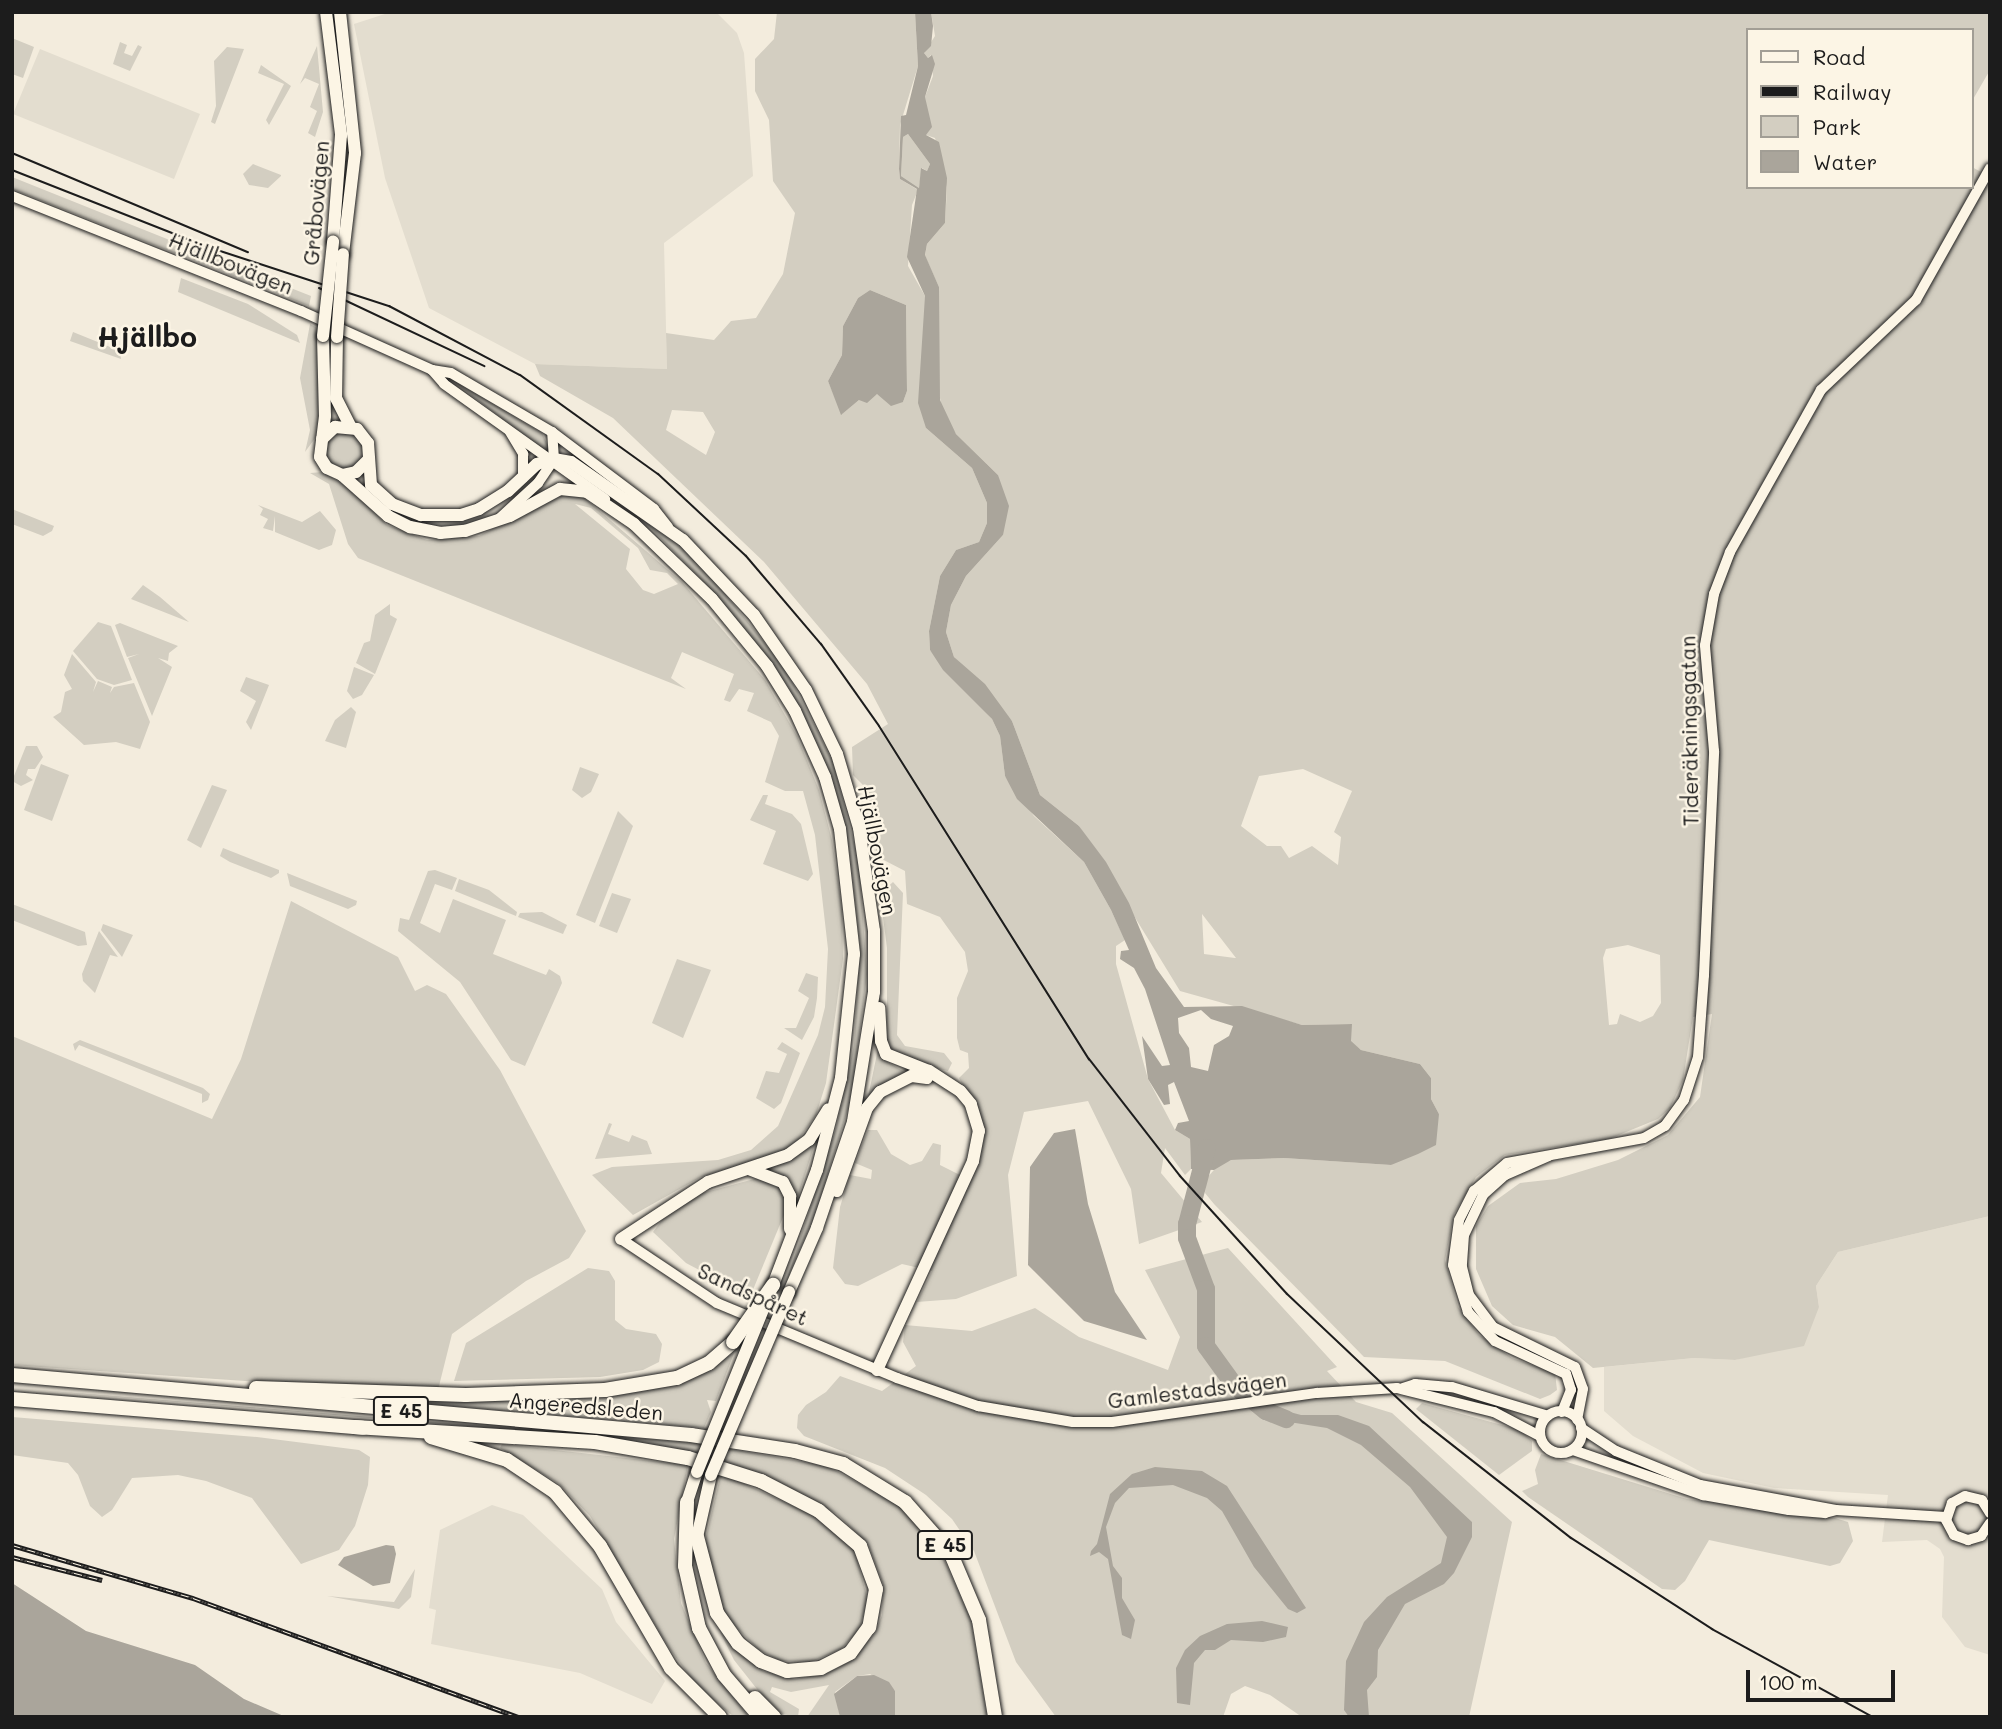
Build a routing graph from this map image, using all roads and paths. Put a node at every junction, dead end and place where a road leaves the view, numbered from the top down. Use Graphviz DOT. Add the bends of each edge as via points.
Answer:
graph roads {
  1 [pos="326,12"];
  2 [pos="340,12"];
  3 [pos="1990,168"];
  4 [pos="12,197"];
  5 [pos="432,370"];
  6 [pos="351,427"];
  7 [pos="507,429"];
  8 [pos="552,432"];
  9 [pos="322,439"];
  10 [pos="554,459"];
  11 [pos="366,461"];
  12 [pos="342,475"];
  13 [pos="523,478"];
  14 [pos="615,510"];
  15 [pos="500,518"];
  16 [pos="668,527"];
  17 [pos="874,931"];
  18 [pos="937,1076"];
  19 [pos="841,1078"];
  20 [pos="1550,1156"];
  21 [pos="751,1170"];
  22 [pos="817,1228"];
  23 [pos="621,1239"];
  24 [pos="786,1255"];
  25 [pos="773,1285"];
  26 [pos="877,1370"];
  27 [pos="12,1375"];
  28 [pos="1403,1388"];
  29 [pos="181,1390"];
  30 [pos="12,1399"];
  31 [pos="1562,1412"];
  32 [pos="1548,1416"];
  33 [pos="1579,1424"];
  34 [pos="355,1427"];
  35 [pos="1540,1436"];
  36 [pos="1573,1450"];
  37 [pos="687,1502"];
  38 [pos="1836,1510"];
  39 [pos="1990,1513"];
  40 [pos="1946,1517"];
  41 [pos="1990,1523"];
  42 [pos="697,1537"];
  43 [pos="720,1717"];
  44 [pos="760,1717"];
  45 [pos="774,1717"];
  46 [pos="995,1717"];
  1 -- 9 [label="main road, Gråbovägen, bridge" via="341,114 323,336"];
  2 -- 6 [label="main road, Gråbovägen, bridge" via="355,153 343,254 336,398"];
  3 -- 20 [label="street, Tideräkningsgatan" via="1924,289 1821,390 1735,542 1714,594 1705,645 1714,751 1712,820 1700,1028 1691,1085 1675,1115 1654,1133 1632,1142"];
  4 -- 5 [label="street, Hjällbovägen" via="300,311"];
  5 -- 7 [label="street, Hjällbovägen" via="444,384"];
  5 -- 8 [label="street, Hjällbovägen" via="451,373"];
  6 -- 9 [label="main road" via="335,428"];
  6 -- 11 [label="main road, Gråbovägen" via="368,443"];
  7 -- 10 [label="street, Hjällbovägen"];
  7 -- 13 [label="street, Hjällbovägen" via="523,454"];
  8 -- 10 [label="street"];
  8 -- 16 [label="street, Hjällbovägen" via="654,509"];
  9 -- 12 [label="main road, Gråbovägen" via="323,463"];
  10 -- 13 [label="main road, Gråbovägen" via="537,464"];
  10 -- 14 [label="street, Hjällbovägen"];
  10 -- 15 [label="street" via="538,483"];
  10 -- 16 [label="main road" via="578,466"];
  11 -- 12 [label="main road" via="356,472"];
  11 -- 13 [label="main road, Gråbovägen" via="367,478 377,493 391,504 421,515 461,515 479,509"];
  12 -- 15 [label="main road, Gråbovägen" via="378,510 411,527 454,532"];
  14 -- 15 [label="main road, Gråbovägen" via="587,492 570,488"];
  14 -- 19 [label="main road, Hjällbovägen" via="674,560 753,648 794,711 825,778 840,829 853,926 852,990"];
  16 -- 17 [label="main road, Hjällbovägen" via="754,615 816,708 849,790"];
  17 -- 18 [label="main road" via="883,1048 891,1059"];
  17 -- 22 [label="main road, Hjällbovägen" via="866,1061 853,1122"];
  18 -- 22 [label="main road" via="895,1082 874,1100 844,1177"];
  18 -- 26 [label="main road" via="971,1104 979,1131 977,1147"];
  19 -- 21 [label="main road" via="809,1140"];
  19 -- 24 [label="main road, Hjällbovägen" via="817,1170"];
  20 -- 31 [label="street, Tideräkningsgatan" via="1535,1154 1507,1163 1474,1191 1459,1220 1453,1265 1461,1298 1478,1326 1503,1345 1566,1374 1571,1390"];
  20 -- 33 [label="street, Tideräkningsgatan" via="1505,1175 1483,1195 1466,1229 1462,1267 1469,1295 1493,1327 1575,1367 1583,1389"];
  21 -- 23 [label="main road" via="708,1182"];
  21 -- 24 [label="main road" via="783,1182 790,1196"];
  22 -- 42 [label="main road, Hjällbovägen, bridge" via="711,1475"];
  23 -- 26 [label="street, Sandspåret" via="664,1272 717,1303"];
  24 -- 25 [label="main road, Hjällbovägen"];
  25 -- 29 [label="highway, bridge" via="733,1342 709,1363 677,1378 605,1390 466,1395 212,1386"];
  25 -- 37 [label="main road, Hjällbovägen, bridge"];
  26 -- 28 [label="street, Gamlestadsvägen" via="978,1406 1073,1422 1140,1420 1281,1399"];
  27 -- 29 [label="highway, Angeredsleden / E 45"];
  28 -- 32 [label="street, Gamlestadsvägen" via="1419,1383 1451,1387"];
  28 -- 35 [label="street, Gamlestadsvägen" via="1494,1412"];
  29 -- 46 [label="highway, Angeredsleden / E 45" via="691,1435 795,1451 843,1464 905,1502 951,1554 979,1620"];
  30 -- 34 [label="highway, E 45"];
  31 -- 32 [label="street"];
  31 -- 33 [label="street, Gamlestadsvägen"];
  32 -- 35 [label="street"];
  33 -- 36 [label="street"];
  33 -- 38 [label="street, Gamlestadsvägen" via="1616,1451 1700,1485"];
  34 -- 42 [label="highway" via="595,1442 688,1458 761,1481 828,1517 860,1546 876,1589 869,1627 850,1653 821,1668 793,1672 761,1661 738,1643 717,1613"];
  34 -- 43 [label="highway, E 45" via="488,1452 555,1492 600,1546 671,1668"];
  35 -- 36 [label="street, Gamlestadsvägen" via="1553,1452"];
  36 -- 38 [label="street, Gamlestadsvägen" via="1703,1495 1789,1510"];
  37 -- 44 [label="highway" via="685,1566 699,1628 724,1675"];
  38 -- 40 [label="street, Gamlestadsvägen"];
  39 -- 40 [label="street" via="1982,1500 1965,1496 1952,1503"];
  40 -- 41 [label="street" via="1950,1531 1965,1540 1981,1536"];
  42 -- 45 [label="highway" via="700,1596 714,1637 739,1679"];
}
